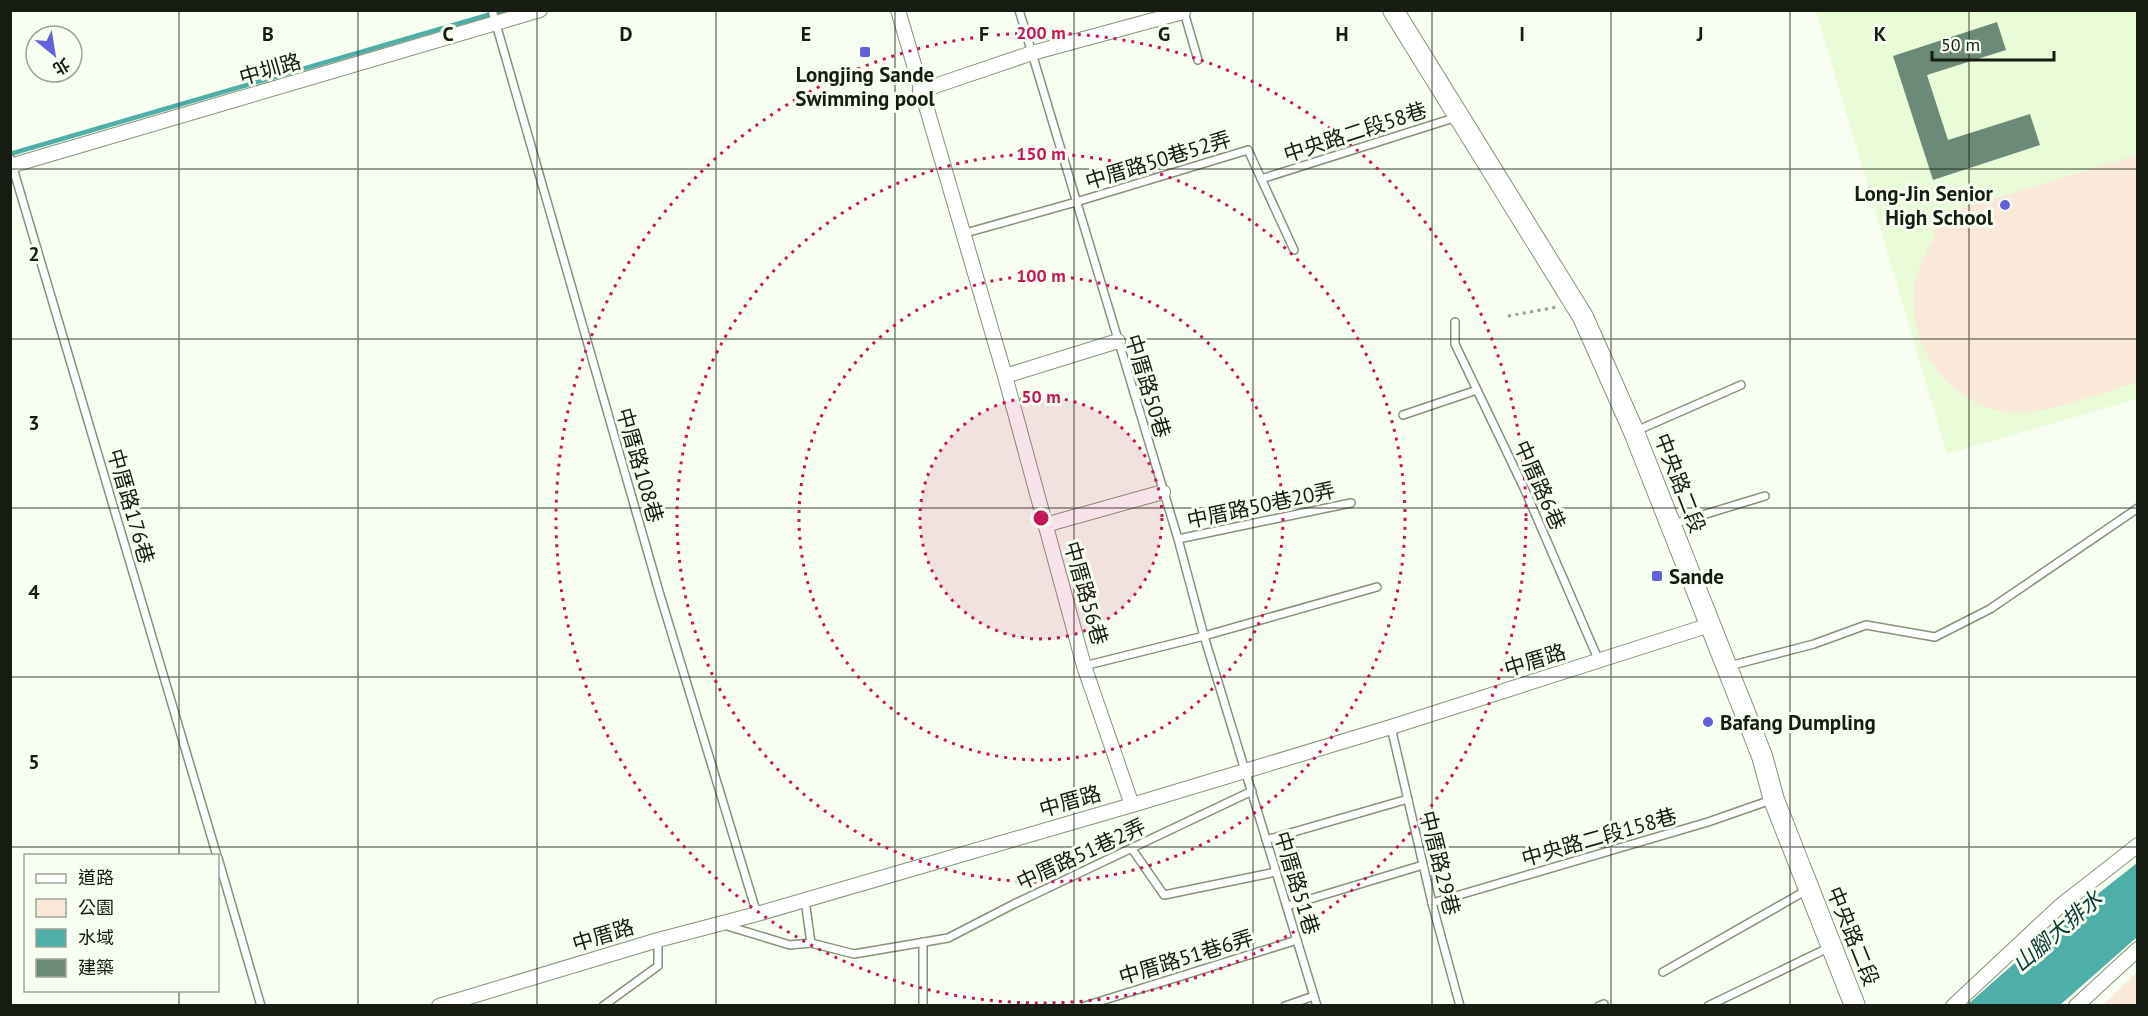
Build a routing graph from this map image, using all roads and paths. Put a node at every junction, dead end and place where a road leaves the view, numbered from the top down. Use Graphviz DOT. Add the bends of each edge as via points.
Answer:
graph roads {
  1 [pos="540,10"];
  2 [pos="898,10"];
  3 [pos="1019,10"];
  4 [pos="1393,10"];
  5 [pos="1185,11"];
  6 [pos="493,17"];
  7 [pos="1032,53"];
  8 [pos="1198,60"];
  9 [pos="920,91"];
  10 [pos="1459,116"];
  11 [pos="11,163"];
  12 [pos="1261,179"];
  13 [pos="1076,202"];
  14 [pos="962,234"];
  15 [pos="1294,250"];
  16 [pos="1575,303"];
  17 [pos="1508,316"];
  18 [pos="1455,322"];
  19 [pos="1118,341"];
  20 [pos="1005,376"];
  21 [pos="1741,385"];
  22 [pos="1477,390"];
  23 [pos="1403,415"];
  24 [pos="1634,432"];
  25 [pos="1163,492"];
  26 [pos="1765,496"];
  27 [pos="1351,502"];
  28 [pos="2138,508"];
  29 [pos="1045,525"];
  30 [pos="1671,525"];
  31 [pos="1178,539"];
  32 [pos="1377,587"];
  33 [pos="1710,625"];
  34 [pos="1204,636"];
  35 [pos="1599,661"];
  36 [pos="1084,666"];
  37 [pos="1726,667"];
  38 [pos="1391,727"];
  39 [pos="1245,770"];
  40 [pos="1252,791"];
  41 [pos="1408,799"];
  42 [pos="1774,800"];
  43 [pos="1132,805"];
  44 [pos="1266,840"];
  45 [pos="2138,845"];
  46 [pos="1132,849"];
  47 [pos="216,854"];
  48 [pos="219,863"];
  49 [pos="1424,865"];
  50 [pos="1276,872"];
  51 [pos="1808,889"];
  52 [pos="805,900"];
  53 [pos="1432,903"];
  54 [pos="1287,906"];
  55 [pos="757,914"];
  56 [pos="719,924"];
  57 [pos="658,940"];
  58 [pos="1297,940"];
  59 [pos="923,942"];
  60 [pos="811,944"];
  61 [pos="1831,947"];
  62 [pos="2138,949"];
  63 [pos="1663,972"];
  64 [pos="1314,996"];
  65 [pos="261,1005"];
  66 [pos="439,1005"];
  67 [pos="603,1005"];
  68 [pos="923,1005"];
  69 [pos="1085,1005"];
  70 [pos="1286,1005"];
  71 [pos="1317,1005"];
  72 [pos="1460,1005"];
  73 [pos="1708,1005"];
  74 [pos="1855,1005"];
  75 [pos="1953,1005"];
  76 [pos="2076,1005"];
  1 -- 6 [label="street, 中圳路"];
  2 -- 9 [label="street, 中厝路56巷"];
  3 -- 7 [label="lane, 中厝路50巷"];
  4 -- 10 [label="street, 中央路二段"];
  5 -- 7 [label="street"];
  5 -- 8 [label="lane"];
  6 -- 11 [label="street, 中圳路"];
  6 -- 55 [label="lane, 中厝路108巷"];
  7 -- 9 [label="street"];
  7 -- 13 [label="lane, 中厝路50巷"];
  9 -- 14 [label="street, 中厝路56巷"];
  10 -- 12 [label="lane, 中央路二段58巷"];
  10 -- 16 [label="street, 中央路二段"];
  11 -- 47 [label="lane, 中厝路176巷"];
  12 -- 13 [label="lane, 中厝路50巷52弄" via="1248,150"];
  12 -- 15 [label="lane, 中厝路50巷52弄"];
  13 -- 14 [label="lane"];
  13 -- 19 [label="lane, 中厝路50巷"];
  14 -- 20 [label="street, 中厝路56巷"];
  16 -- 17 [label="path"];
  16 -- 24 [label="street, 中央路二段"];
  18 -- 22 [label="lane, 中厝路6巷" via="1455,344"];
  19 -- 20 [label="street"];
  19 -- 25 [label="lane, 中厝路50巷"];
  20 -- 29 [label="street, 中厝路56巷"];
  21 -- 24 [label="lane"];
  22 -- 23 [label="lane"];
  22 -- 35 [label="lane, 中厝路6巷"];
  24 -- 30 [label="street, 中央路二段"];
  25 -- 29 [label="street"];
  25 -- 31 [label="lane, 中厝路50巷"];
  26 -- 30 [label="lane"];
  27 -- 31 [label="lane, 中厝路50巷20弄"];
  28 -- 37 [label="lane" via="1990,609 1935,637 1866,625 1814,644"];
  29 -- 36 [label="street, 中厝路56巷"];
  30 -- 33 [label="street, 中央路二段"];
  31 -- 34 [label="lane, 中厝路50巷"];
  32 -- 34 [label="lane"];
  33 -- 35 [label="street, 中厝路"];
  33 -- 37 [label="street, 中央路二段"];
  34 -- 36 [label="lane"];
  34 -- 39 [label="lane, 中厝路50巷"];
  35 -- 38 [label="street, 中厝路"];
  36 -- 43 [label="street, 中厝路56巷"];
  37 -- 42 [label="street, 中央路二段" via="1762,756"];
  38 -- 39 [label="street, 中厝路"];
  38 -- 41 [label="lane, 中厝路29巷"];
  39 -- 40 [label="lane, 中厝路51巷"];
  39 -- 43 [label="street, 中厝路"];
  40 -- 44 [label="lane, 中厝路51巷"];
  40 -- 46 [label="lane, 中厝路51巷2弄"];
  41 -- 44 [label="lane"];
  41 -- 49 [label="lane, 中厝路29巷"];
  42 -- 51 [label="street, 中央路二段"];
  42 -- 53 [label="lane, 中央路二段158巷"];
  43 -- 52 [label="street, 中厝路"];
  44 -- 50 [label="lane, 中厝路51巷"];
  45 -- 75 [label="street" via="2060,906"];
  46 -- 50 [label="lane" via="1164,895"];
  46 -- 59 [label="lane, 中厝路51巷2弄" via="948,938"];
  48 -- 65 [label="lane, 中厝路176巷"];
  49 -- 53 [label="lane, 中厝路29巷"];
  49 -- 54 [label="lane"];
  50 -- 54 [label="lane, 中厝路51巷"];
  51 -- 61 [label="street, 中央路二段"];
  51 -- 63 [label="lane"];
  52 -- 55 [label="street, 中厝路"];
  52 -- 60 [label="lane"];
  53 -- 72 [label="lane, 中厝路29巷"];
  54 -- 58 [label="lane, 中厝路51巷"];
  55 -- 56 [label="street, 中厝路"];
  56 -- 57 [label="street, 中厝路"];
  56 -- 60 [label="lane, 中厝路51巷2弄" via="790,945"];
  57 -- 66 [label="street, 中厝路"];
  57 -- 67 [label="lane" via="658,966"];
  58 -- 64 [label="lane, 中厝路51巷"];
  58 -- 69 [label="lane, 中厝路51巷6弄"];
  59 -- 60 [label="lane, 中厝路51巷2弄" via="854,954"];
  59 -- 68 [label="lane"];
  61 -- 73 [label="lane"];
  61 -- 74 [label="street, 中央路二段"];
  62 -- 76 [label="street"];
  64 -- 70 [label="lane"];
  64 -- 71 [label="lane, 中厝路51巷"];
}
